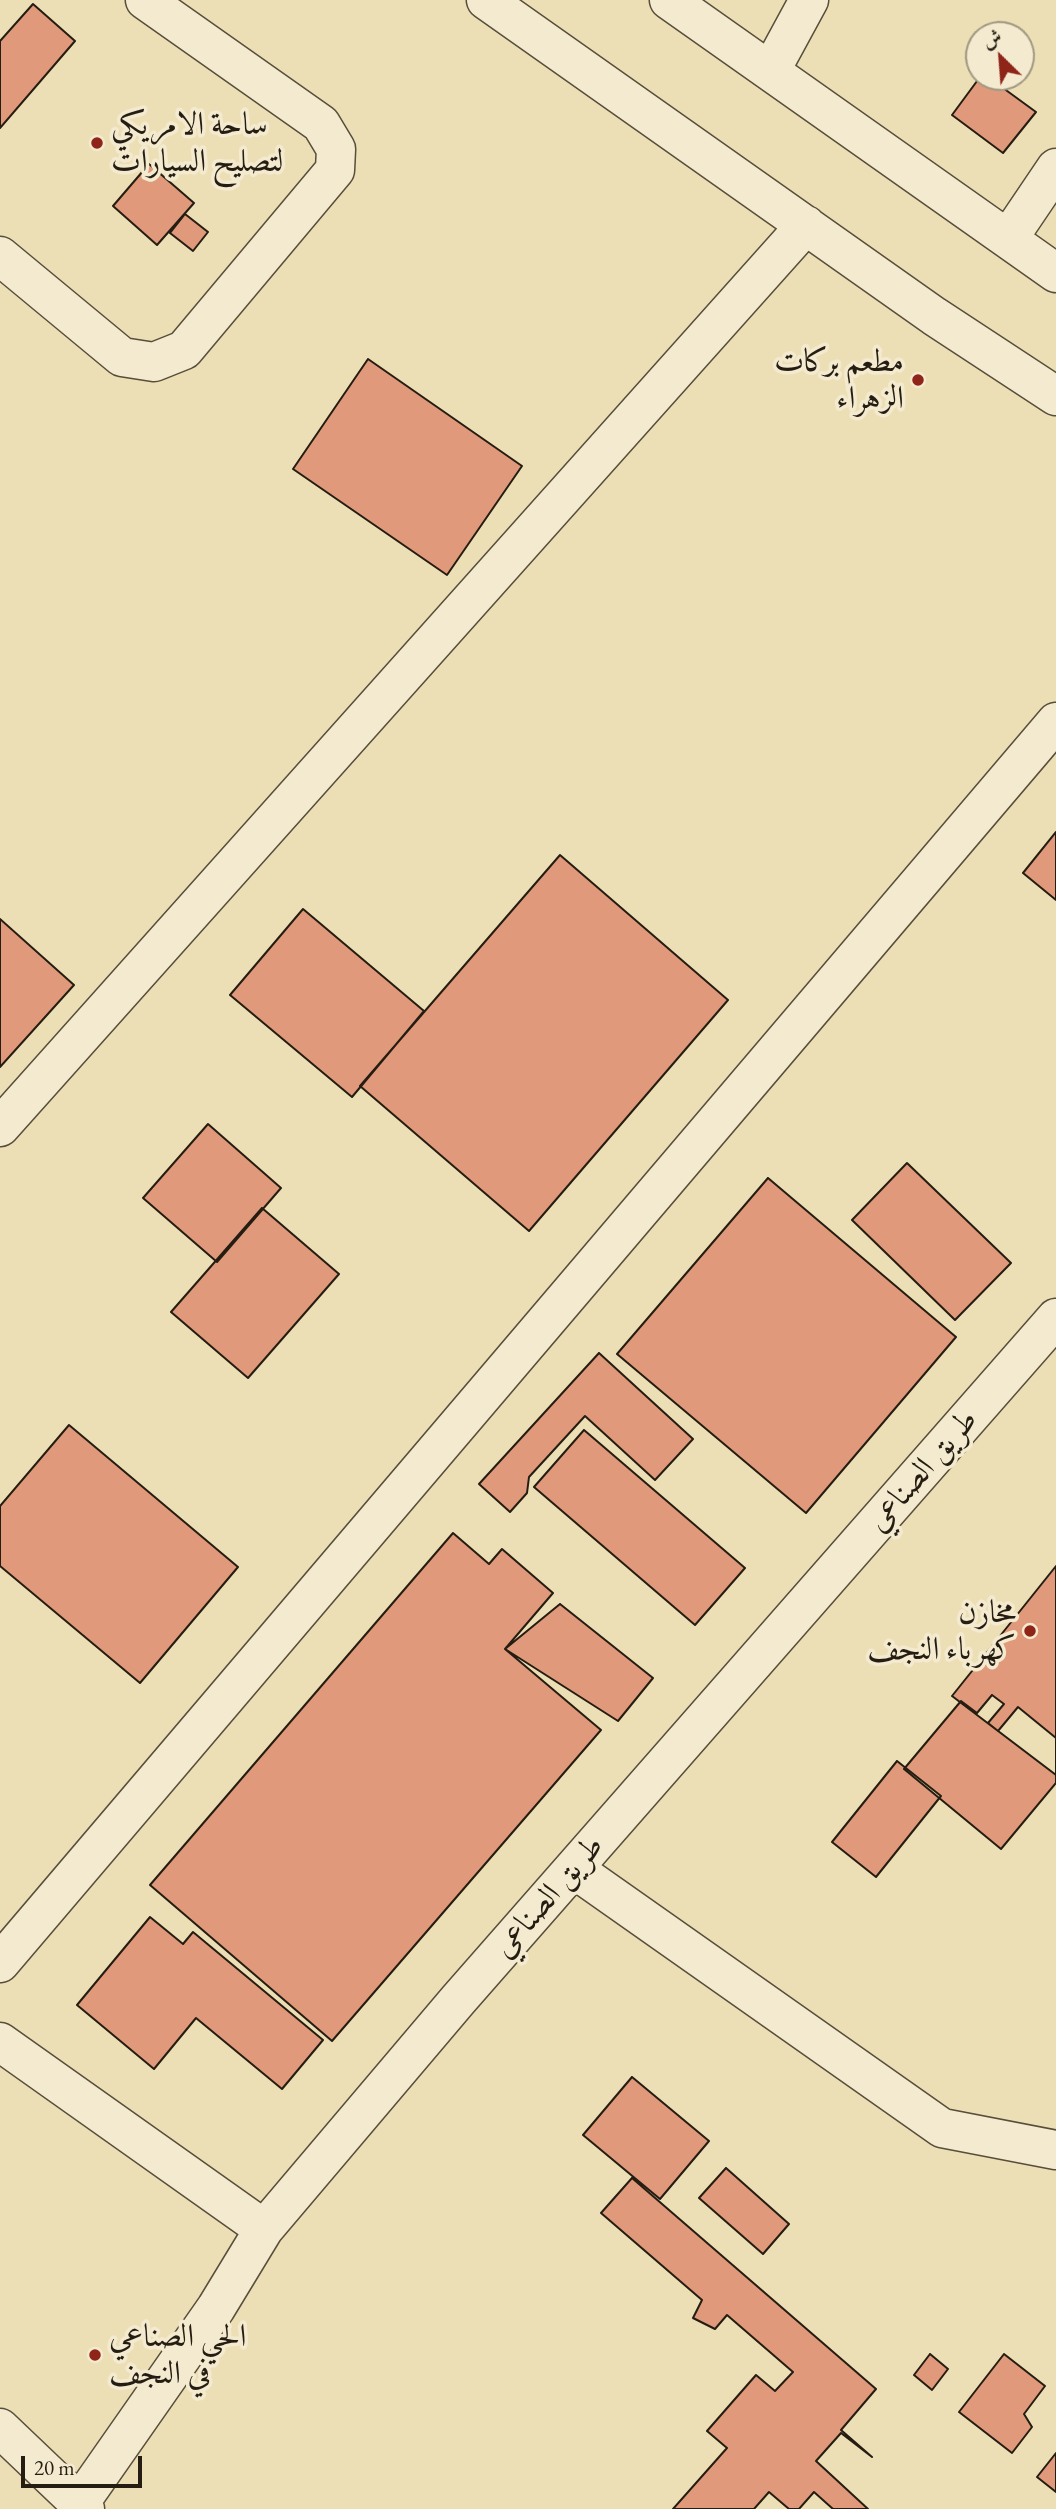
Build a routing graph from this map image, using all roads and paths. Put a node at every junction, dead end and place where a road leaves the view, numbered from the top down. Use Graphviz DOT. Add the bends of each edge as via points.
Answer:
graph roads {
  1 [pos="145,0"];
  2 [pos="486,0"];
  3 [pos="669,0"];
  4 [pos="809,0"];
  5 [pos="771,70"];
  6 [pos="1056,168"];
  7 [pos="806,225"];
  8 [pos="1008,239"];
  9 [pos="0,256"];
  10 [pos="1056,273"];
  11 [pos="1056,396"];
  12 [pos="1056,722"];
  13 [pos="0,1127"];
  14 [pos="1056,1318"];
  15 [pos="574,1869"];
  16 [pos="0,1963"];
  17 [pos="0,2042"];
  18 [pos="1056,2150"];
  19 [pos="264,2229"];
  20 [pos="0,2428"];
  21 [pos="82,2506"];
  1 -- 9 [label="street" via="321,124 336,149 335,170 184,350 154,362 122,357"];
  2 -- 7 [label="street"];
  3 -- 5 [label="street"];
  4 -- 5 [label="street"];
  5 -- 8 [label="street"];
  6 -- 8 [label="street"];
  7 -- 11 [label="street"];
  7 -- 13 [label="street"];
  8 -- 10 [label="street"];
  12 -- 16 [label="street"];
  14 -- 15 [label="street, طريق الصناعي"];
  15 -- 18 [label="street" via="942,2128"];
  15 -- 19 [label="street, طريق الصناعي"];
  17 -- 19 [label="street"];
  19 -- 21 [label="street, طريق الصناعي"];
  20 -- 21 [label="street"];
}
